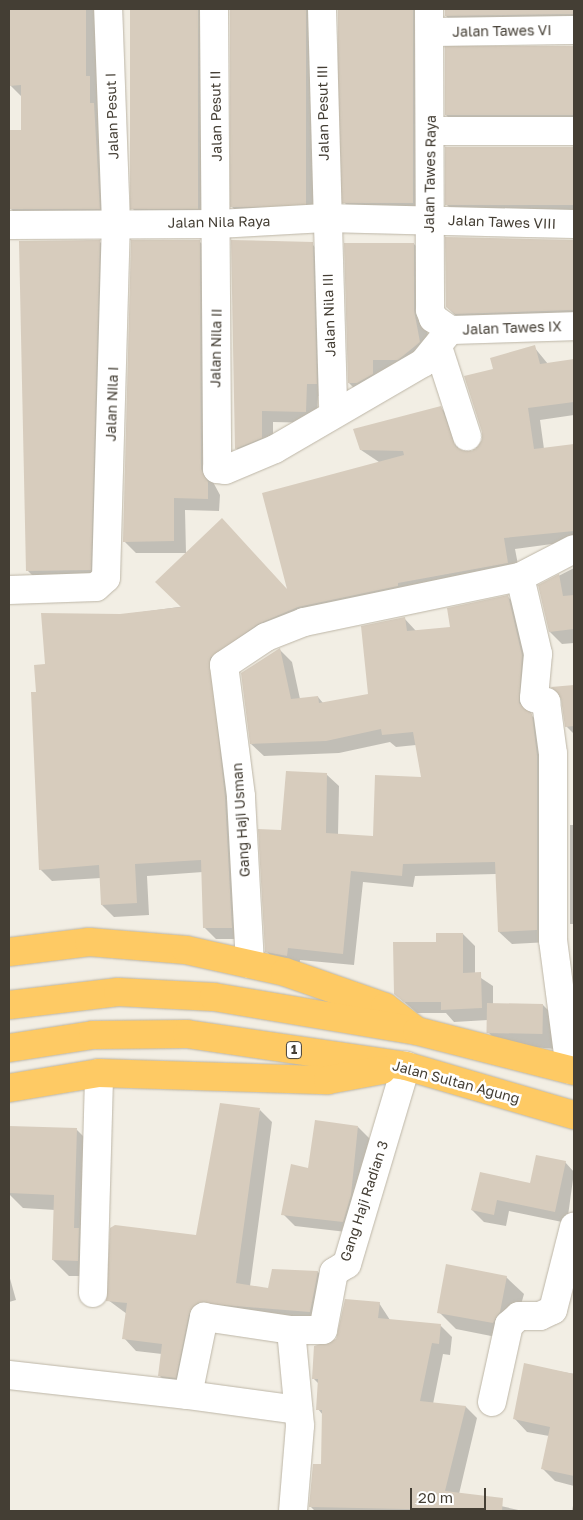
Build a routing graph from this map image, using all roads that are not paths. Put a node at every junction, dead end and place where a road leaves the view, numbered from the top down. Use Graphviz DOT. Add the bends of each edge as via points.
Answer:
graph roads {
  1 [pos="108,9"];
  2 [pos="214,9"];
  3 [pos="322,9"];
  4 [pos="430,20"];
  5 [pos="574,30"];
  6 [pos="431,131"];
  7 [pos="574,131"];
  8 [pos="325,218"];
  9 [pos="429,220"];
  10 [pos="116,223"];
  11 [pos="218,224"];
  12 [pos="574,224"];
  13 [pos="9,225"];
  14 [pos="574,326"];
  15 [pos="444,339"];
  16 [pos="333,411"];
  17 [pos="467,436"];
  18 [pos="574,549"];
  19 [pos="520,577"];
  20 [pos="9,590"];
  21 [pos="9,952"];
  22 [pos="250,964"];
  23 [pos="9,1005"];
  24 [pos="417,1031"];
  25 [pos="9,1048"];
  26 [pos="406,1066"];
  27 [pos="572,1070"];
  28 [pos="100,1073"];
  29 [pos="9,1088"];
  30 [pos="574,1115"];
  31 [pos="574,1227"];
  32 [pos="93,1293"];
  33 [pos="291,1330"];
  34 [pos="9,1376"];
  35 [pos="188,1395"];
  36 [pos="492,1402"];
  37 [pos="298,1410"];
  38 [pos="293,1511"];
  1 -- 10 [label="street, Jalan Pesut I"];
  2 -- 11 [label="street, Jalan Pesut II"];
  3 -- 8 [label="street, Jalan Pesut III"];
  4 -- 5 [label="street, Jalan Tawes VI"];
  4 -- 6 [label="street, Jalan Tawes Raya"];
  6 -- 7 [label="street"];
  6 -- 9 [label="street, Jalan Tawes Raya"];
  8 -- 9 [label="street, Jalan Nila Raya"];
  8 -- 11 [label="street, Jalan Nila Raya"];
  8 -- 16 [label="street, Jalan Nila III"];
  9 -- 12 [label="street, Jalan Tawes VIII"];
  9 -- 15 [label="street, Jalan Tawes Raya" via="430,310"];
  10 -- 11 [label="street, Jalan Nila Raya"];
  10 -- 13 [label="street, Jalan Nila Raya"];
  10 -- 20 [label="street, Jalan Nila I" via="107,572 102,584"];
  11 -- 16 [label="street, Jalan Nila II" via="214,455 218,470 254,460"];
  14 -- 15 [label="street, Jalan Tawes IX"];
  15 -- 16 [label="street" via="423,363"];
  15 -- 17 [label="street"];
  18 -- 19 [label="street"];
  19 -- 22 [label="street, Gang Haji Usman" via="304,622 230,659 222,667 241,796"];
  19 -- 27 [label="street" via="538,654 534,698 546,702 553,754 553,940"];
  21 -- 22 [label="highway" via="89,942 186,950"];
  22 -- 24 [label="highway" via="385,1007"];
  23 -- 24 [label="highway" via="118,992 214,997"];
  24 -- 27 [label="highway"];
  25 -- 26 [label="highway, Jalan Sultan Agung / 1" via="93,1035 187,1034"];
  26 -- 28 [label="highway" via="328,1080"];
  26 -- 30 [label="highway, Jalan Sultan Agung / 1"];
  26 -- 33 [label="street, Gang Haji Radian 3" via="347,1264 334,1272 323,1330"];
  28 -- 29 [label="highway"];
  28 -- 32 [label="street"];
  31 -- 36 [label="street" via="553,1310 540,1316 519,1316 509,1325"];
  33 -- 35 [label="street" via="204,1317"];
  33 -- 37 [label="street"];
  34 -- 35 [label="street"];
  35 -- 37 [label="street"];
  37 -- 38 [label="street"];
}
